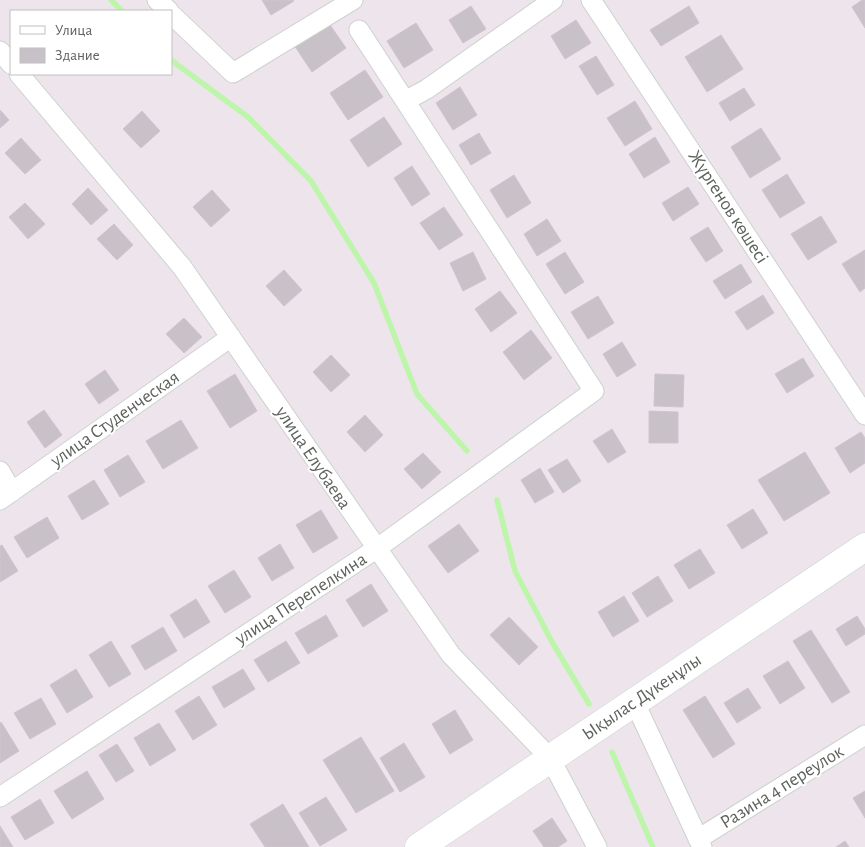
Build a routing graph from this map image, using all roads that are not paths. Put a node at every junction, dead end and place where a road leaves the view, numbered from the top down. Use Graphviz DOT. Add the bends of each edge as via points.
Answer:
graph roads {
  1 [pos="157,0"];
  2 [pos="353,0"];
  3 [pos="553,0"];
  4 [pos="592,0"];
  5 [pos="168,10"];
  6 [pos="172,14"];
  7 [pos="359,30"];
  8 [pos="0,51"];
  9 [pos="10,63"];
  10 [pos="20,75"];
  11 [pos="406,101"];
  12 [pos="231,337"];
  13 [pos="865,415"];
  14 [pos="0,471"];
  15 [pos="6,496"];
  16 [pos="865,547"];
  17 [pos="376,550"];
  18 [pos="635,703"];
  19 [pos="865,735"];
  20 [pos="550,758"];
  21 [pos="0,797"];
  22 [pos="700,843"];
  23 [pos="419,847"];
  24 [pos="597,847"];
  1 -- 5 [label="street"];
  2 -- 6 [label="street" via="233,73"];
  3 -- 11 [label="street"];
  4 -- 13 [label="street, Жүргенов көшесі"];
  7 -- 11 [label="street"];
  8 -- 9 [label="street"];
  10 -- 12 [label="street, улица Елубаева" via="182,267"];
  11 -- 17 [label="street, улица Перепелкина" via="594,391"];
  12 -- 15 [label="street, улица Студенческая"];
  12 -- 17 [label="street, улица Елубаева"];
  14 -- 15 [label="street"];
  16 -- 18 [label="street, Ықылас Дүкенұлы"];
  17 -- 20 [label="street, улица Елубаева" via="451,656"];
  17 -- 21 [label="street, улица Перепелкина"];
  18 -- 20 [label="street, Ықылас Дүкенұлы"];
  18 -- 22 [label="street"];
  19 -- 22 [label="street, Разина 4 переулок"];
  20 -- 23 [label="street, Ықылас Дүкенұлы"];
  20 -- 24 [label="street, улица Елубаева"];
}
